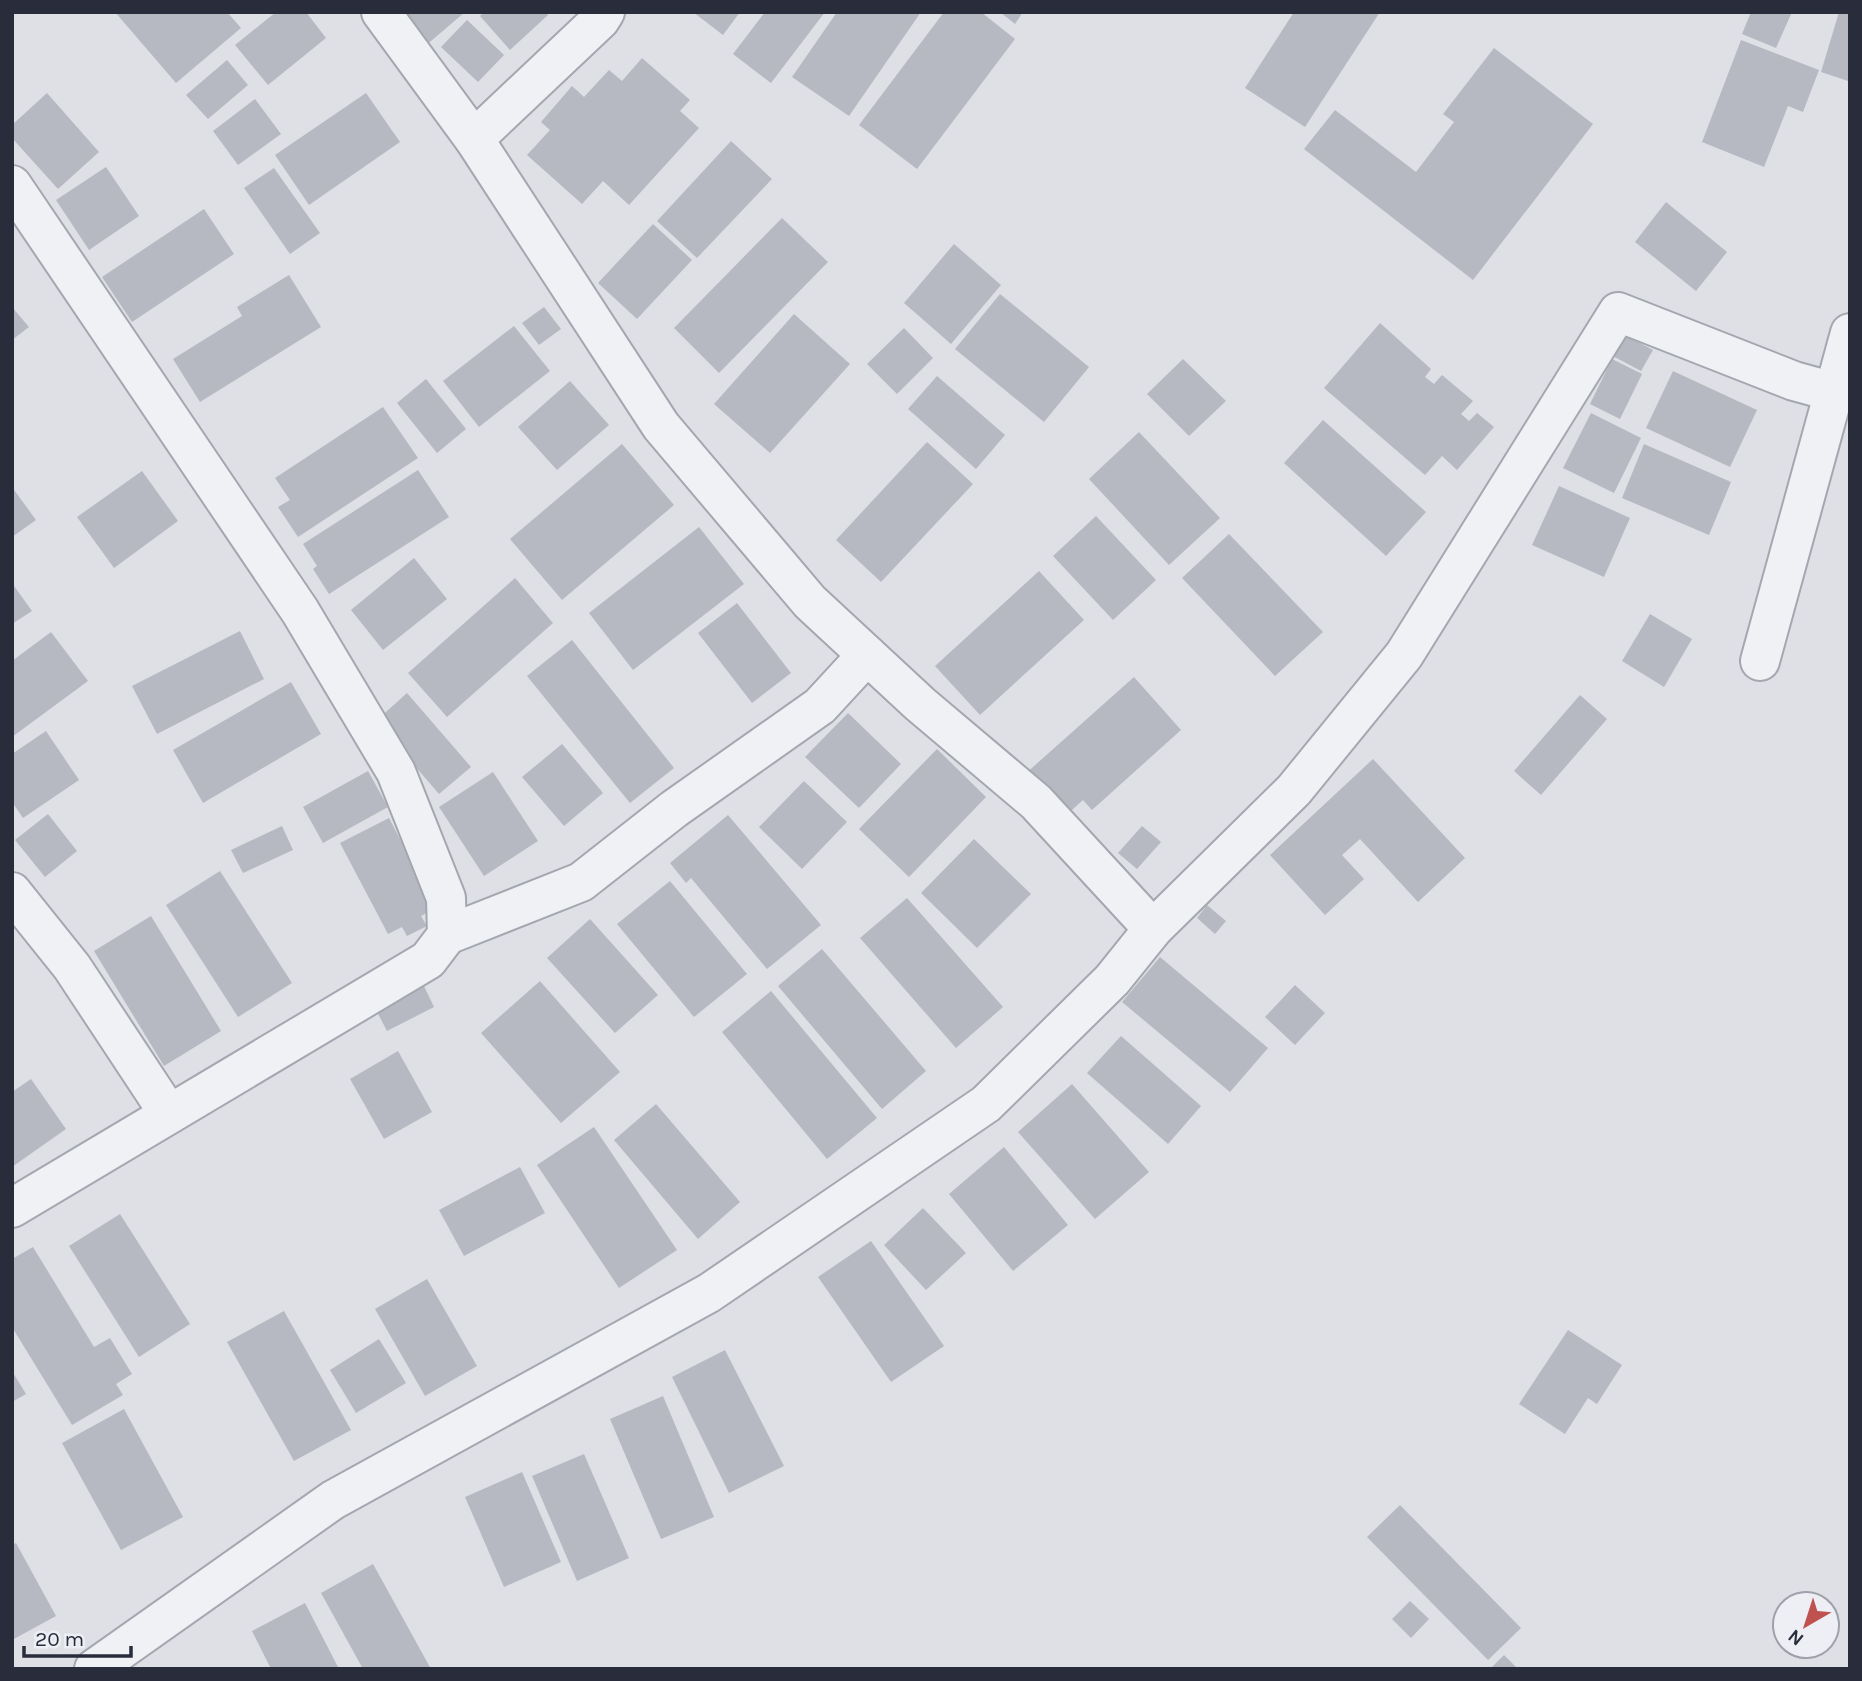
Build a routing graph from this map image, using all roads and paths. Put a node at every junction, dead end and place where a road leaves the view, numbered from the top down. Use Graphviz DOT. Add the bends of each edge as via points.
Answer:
graph roads {
  1 [pos="381,12"];
  2 [pos="604,12"];
  3 [pos="474,139"];
  4 [pos="12,185"];
  5 [pos="1850,333"];
  6 [pos="1833,392"];
  7 [pos="867,655"];
  8 [pos="1760,661"];
  9 [pos="12,892"];
  10 [pos="1153,929"];
  11 [pos="447,935"];
  12 [pos="169,1114"];
  13 [pos="12,1208"];
  14 [pos="94,1669"];
  1 -- 3 [label="street"];
  2 -- 3 [label="street"];
  3 -- 7 [label="street" via="661,426 810,602"];
  4 -- 11 [label="street" via="300,611 396,772 446,898"];
  5 -- 6 [label="street"];
  6 -- 8 [label="street"];
  6 -- 10 [label="street" via="1618,312 1404,655 1294,790"];
  7 -- 10 [label="street" via="1036,802"];
  7 -- 11 [label="street" via="820,706 674,808 581,882"];
  9 -- 12 [label="street" via="66,958"];
  10 -- 14 [label="street" via="1112,980 986,1104 709,1293 333,1500"];
  11 -- 12 [label="street" via="428,960"];
  12 -- 13 [label="street"];
}
